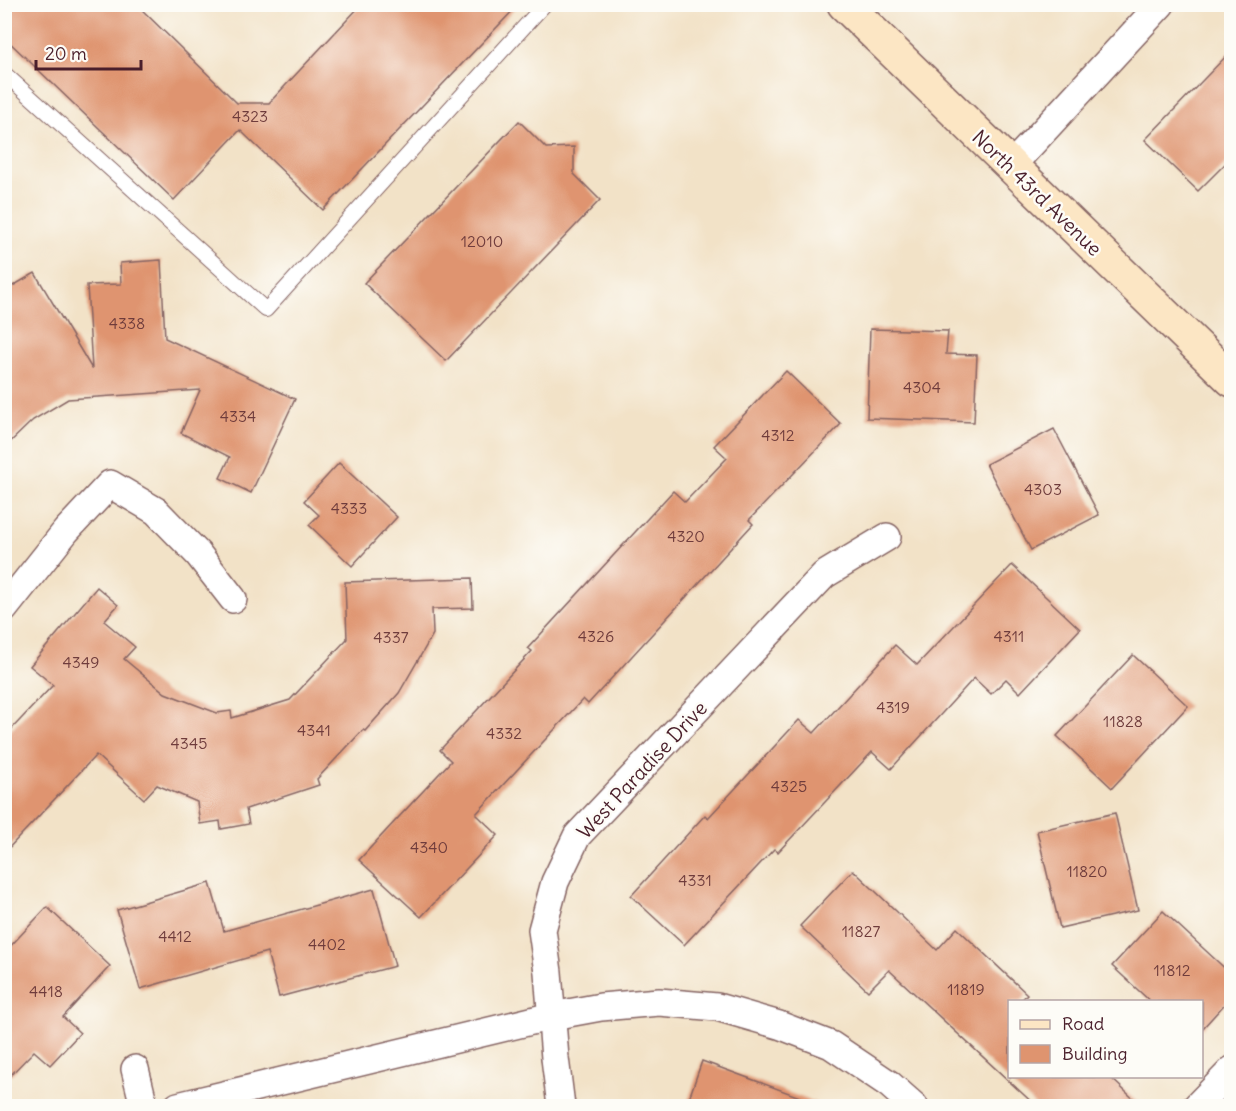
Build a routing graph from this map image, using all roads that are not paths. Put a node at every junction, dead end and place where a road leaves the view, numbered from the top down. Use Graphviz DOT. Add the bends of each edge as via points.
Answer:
graph roads {
  1 [pos="545,4"];
  2 [pos="844,4"];
  3 [pos="1161,4"];
  4 [pos="4,73"];
  5 [pos="1010,167"];
  6 [pos="1232,380"];
  7 [pos="887,537"];
  8 [pos="233,599"];
  9 [pos="4,609"];
  10 [pos="552,1016"];
  11 [pos="135,1069"];
  12 [pos="1232,1070"];
  13 [pos="144,1107"];
  14 [pos="178,1107"];
  15 [pos="561,1107"];
  16 [pos="914,1107"];
  17 [pos="1197,1107"];
  1 -- 4 [label="lane" via="266,310"];
  2 -- 5 [label="main road, North 43rd Avenue"];
  3 -- 5 [label="street"];
  5 -- 6 [label="main road, North 43rd Avenue"];
  7 -- 10 [label="street, West Paradise Drive" via="824,575 578,836 555,882 542,930"];
  8 -- 9 [label="street" via="198,554 156,511 110,484 66,531"];
  10 -- 14 [label="street"];
  10 -- 15 [label="street, West Paradise Drive"];
  10 -- 16 [label="street" via="658,1002 717,1007 779,1025 831,1046 889,1084"];
  11 -- 13 [label="street"];
  12 -- 17 [label="street"];
}
